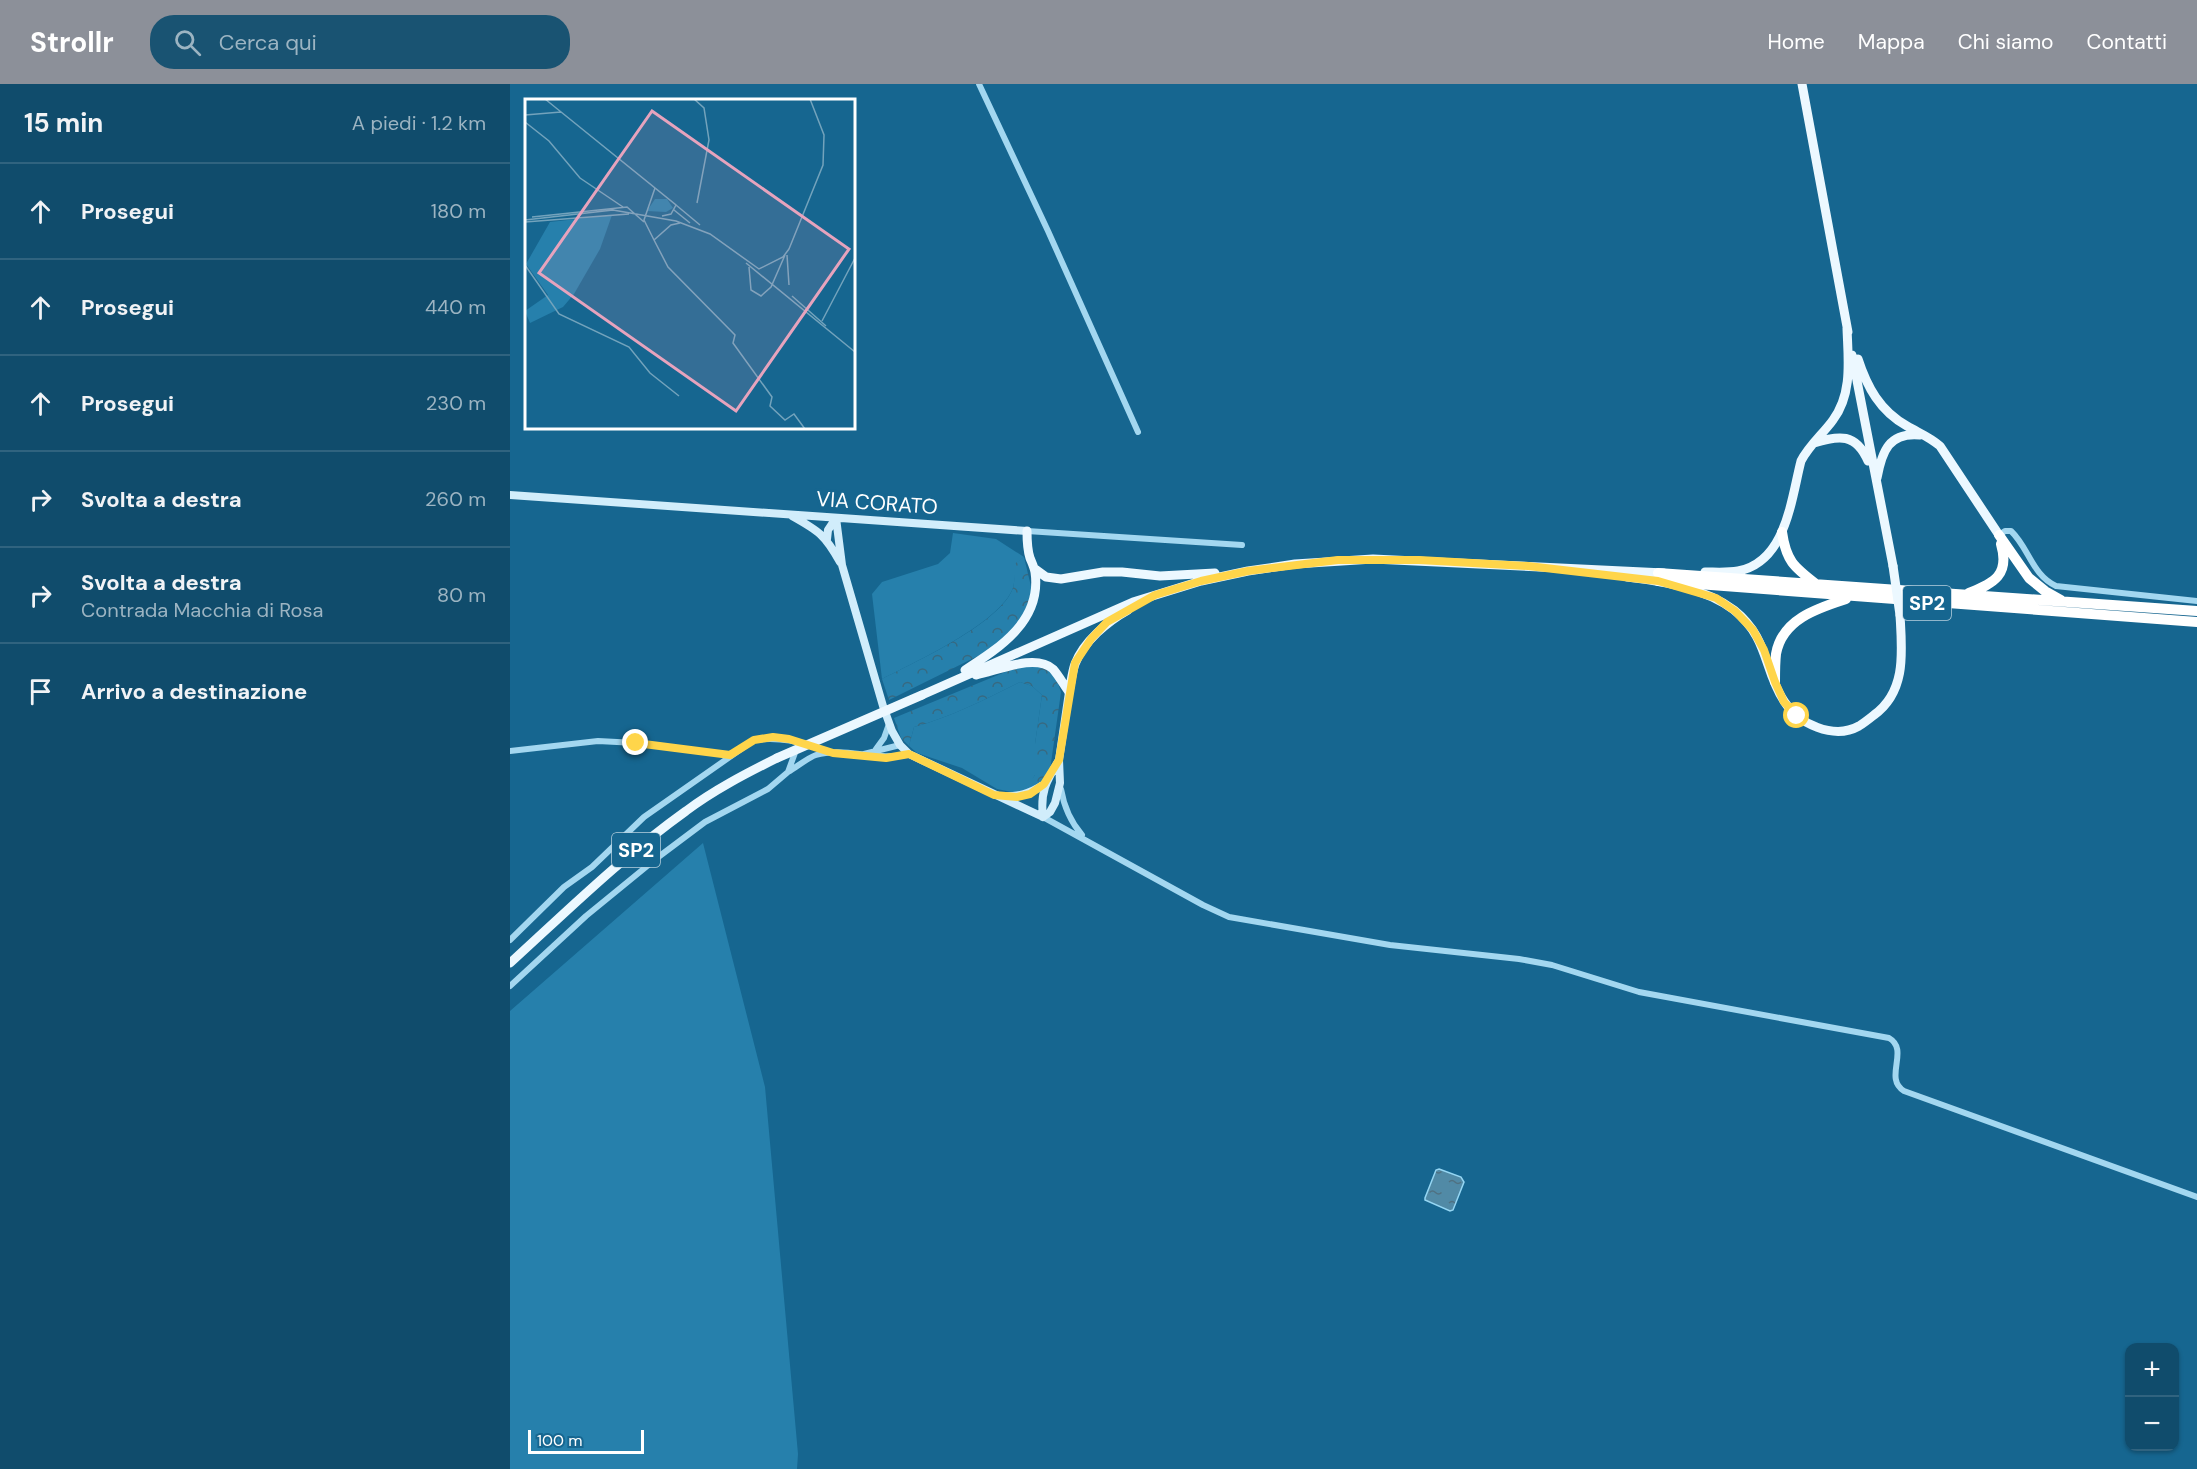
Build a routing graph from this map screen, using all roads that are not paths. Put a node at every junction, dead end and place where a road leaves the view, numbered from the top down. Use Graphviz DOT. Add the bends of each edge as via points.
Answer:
graph roads {
  1 [pos="979,84"];
  2 [pos="1802,84"];
  3 [pos="1847,328"];
  4 [pos="1138,432"];
  5 [pos="1928,436"];
  6 [pos="1814,443"];
  7 [pos="1876,482"];
  8 [pos="510,495"];
  9 [pos="789,514"];
  10 [pos="837,518"];
  11 [pos="1027,531"];
  12 [pos="1782,532"];
  13 [pos="1998,535"];
  14 [pos="827,539"];
  15 [pos="1242,545"];
  16 [pos="842,565"];
  17 [pos="1035,569"];
  18 [pos="1248,571"];
  19 [pos="1658,577"];
  20 [pos="1816,584"];
  21 [pos="1966,594"];
  22 [pos="1155,595"];
  23 [pos="1851,597"];
  24 [pos="2197,600"];
  25 [pos="2064,602"];
  26 [pos="2197,611"];
  27 [pos="2197,622"];
  28 [pos="961,678"];
  29 [pos="1775,682"];
  30 [pos="938,688"];
  31 [pos="1070,692"];
  32 [pos="889,723"];
  33 [pos="789,739"];
  34 [pos="900,745"];
  35 [pos="875,750"];
  36 [pos="510,751"];
  37 [pos="833,753"];
  38 [pos="909,754"];
  39 [pos="730,755"];
  40 [pos="861,755"];
  41 [pos="1059,760"];
  42 [pos="788,772"];
  43 [pos="1060,783"];
  44 [pos="1044,784"];
  45 [pos="994,795"];
  46 [pos="1043,817"];
  47 [pos="1087,840"];
  48 [pos="510,940"];
  49 [pos="510,963"];
  50 [pos="510,986"];
  51 [pos="2197,1197"];
  1 -- 4 [label="street"];
  2 -- 3 [label="main road"];
  3 -- 5 [label="main road" via="1874,397 1906,425"];
  3 -- 6 [label="main road" via="1845,397"];
  3 -- 7 [label="main road"];
  5 -- 7 [label="main road" via="1900,436 1888,444"];
  5 -- 13 [label="main road" via="1940,446"];
  6 -- 7 [label="main road" via="1836,436 1852,440 1863,450"];
  6 -- 12 [label="main road" via="1801,461"];
  7 -- 29 [label="main road, bridge" via="1900,615 1902,661 1897,688 1882,709 1858,727 1835,731 1815,727 1797,716 1784,702"];
  8 -- 9 [label="main road, VIA CORATO"];
  9 -- 10 [label="main road, VIA CORATO"];
  9 -- 14 [label="main road"];
  10 -- 11 [label="main road, VIA CORATO"];
  10 -- 14 [label="main road"];
  10 -- 16 [label="main road"];
  11 -- 15 [label="street, VIA CORATO"];
  11 -- 17 [label="main road" via="1027,547"];
  12 -- 19 [label="main road" via="1770,554 1739,571"];
  12 -- 20 [label="highway" via="1788,558"];
  13 -- 21 [label="highway" via="2004,555 1998,577"];
  13 -- 24 [label="street" via="2011,531 2039,574 2056,586"];
  13 -- 25 [label="highway" via="2029,578"];
  14 -- 16 [label="main road"];
  16 -- 32 [label="main road"];
  17 -- 18 [label="main road" via="1046,577 1061,579 1103,572 1160,576"];
  17 -- 30 [label="main road" via="1034,605 1016,632"];
  18 -- 19 [label="main road, SP2" via="1373,559"];
  18 -- 22 [label="main road, SP2"];
  19 -- 20 [label="highway, SP2"];
  19 -- 23 [label="highway, SP2"];
  19 -- 29 [label="main road" via="1716,598 1735,611 1753,630"];
  20 -- 21 [label="highway, SP2"];
  21 -- 25 [label="highway, SP2"];
  22 -- 28 [label="main road, SP2"];
  22 -- 31 [label="main road" via="1107,622 1091,639 1075,663"];
  23 -- 27 [label="highway, SP2"];
  23 -- 29 [label="highway" via="1802,616 1785,633 1776,652"];
  25 -- 26 [label="highway, SP2"];
  28 -- 30 [label="main road, SP2"];
  28 -- 31 [label="main road" via="1038,662 1053,669"];
  30 -- 49 [label="main road, SP2, bridge" via="726,784 672,821"];
  31 -- 41 [label="main road"];
  32 -- 34 [label="main road"];
  32 -- 35 [label="street"];
  33 -- 37 [label="street"];
  33 -- 39 [label="street" via="754,740"];
  33 -- 42 [label="street" via="796,750"];
  34 -- 35 [label="street"];
  34 -- 38 [label="main road"];
  35 -- 40 [label="street"];
  36 -- 39 [label="street" via="598,741"];
  37 -- 40 [label="street"];
  37 -- 42 [label="street" via="816,755"];
  38 -- 40 [label="street" via="896,758"];
  38 -- 45 [label="main road"];
  39 -- 48 [label="street" via="644,817"];
  41 -- 43 [label="main road"];
  41 -- 44 [label="main road"];
  42 -- 50 [label="street" via="768,789 705,822 665,852 586,916"];
  43 -- 46 [label="main road" via="1050,812"];
  43 -- 47 [label="street" via="1064,807"];
  44 -- 45 [label="main road" via="1017,797"];
  44 -- 46 [label="main road"];
  45 -- 46 [label="main road"];
  46 -- 47 [label="street"];
  47 -- 51 [label="street" via="1229,917 1390,945 1552,965 1639,992 1889,1038 1898,1049 1895,1079 1904,1091"];
}
